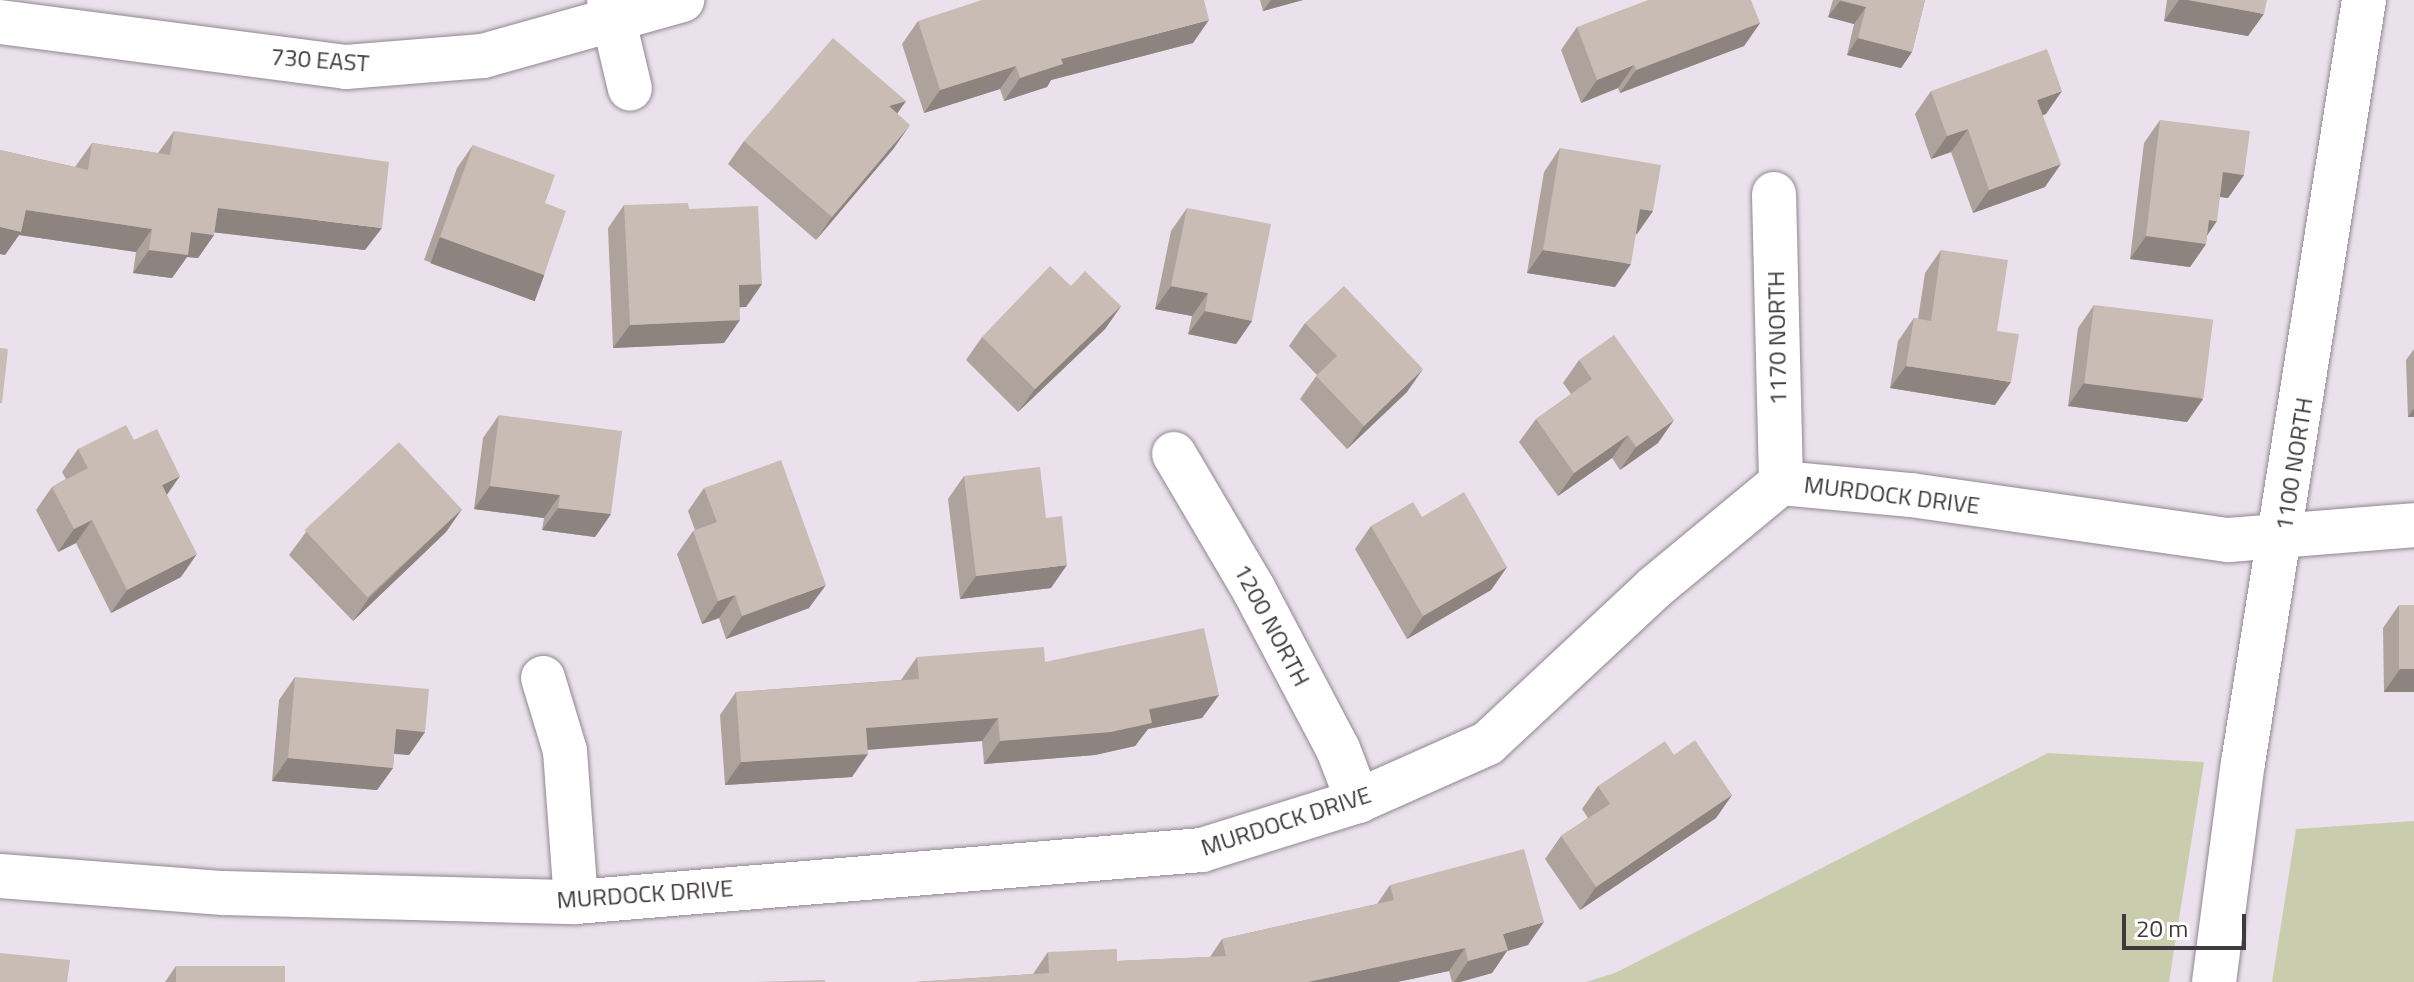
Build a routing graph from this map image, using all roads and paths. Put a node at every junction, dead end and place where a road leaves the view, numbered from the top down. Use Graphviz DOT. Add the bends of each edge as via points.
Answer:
graph roads {
  1 [pos="682,0"];
  2 [pos="2364,0"];
  3 [pos="612,11"];
  4 [pos="0,22"];
  5 [pos="630,89"];
  6 [pos="1774,194"];
  7 [pos="1174,454"];
  8 [pos="1781,483"];
  9 [pos="2414,525"];
  10 [pos="2283,534"];
  11 [pos="543,678"];
  12 [pos="1358,801"];
  13 [pos="0,876"];
  14 [pos="576,902"];
  15 [pos="2214,982"];
  1 -- 3 [label="street, 730 EAST"];
  2 -- 10 [label="street, 1100 NORTH"];
  3 -- 4 [label="street, 730 EAST" via="483,56 346,67"];
  3 -- 5 [label="street"];
  6 -- 8 [label="street, 1170 NORTH"];
  7 -- 12 [label="street, 1200 NORTH" via="1260,601 1338,749"];
  8 -- 10 [label="street, MURDOCK DRIVE" via="1911,495 2229,540"];
  8 -- 12 [label="street, MURDOCK DRIVE" via="1654,588 1488,743"];
  9 -- 10 [label="street, MURDOCK DRIVE"];
  10 -- 15 [label="street, 1100 NORTH"];
  11 -- 14 [label="street" via="565,751"];
  12 -- 14 [label="street, MURDOCK DRIVE" via="1202,850"];
  13 -- 14 [label="street, MURDOCK DRIVE" via="223,893"];
}
